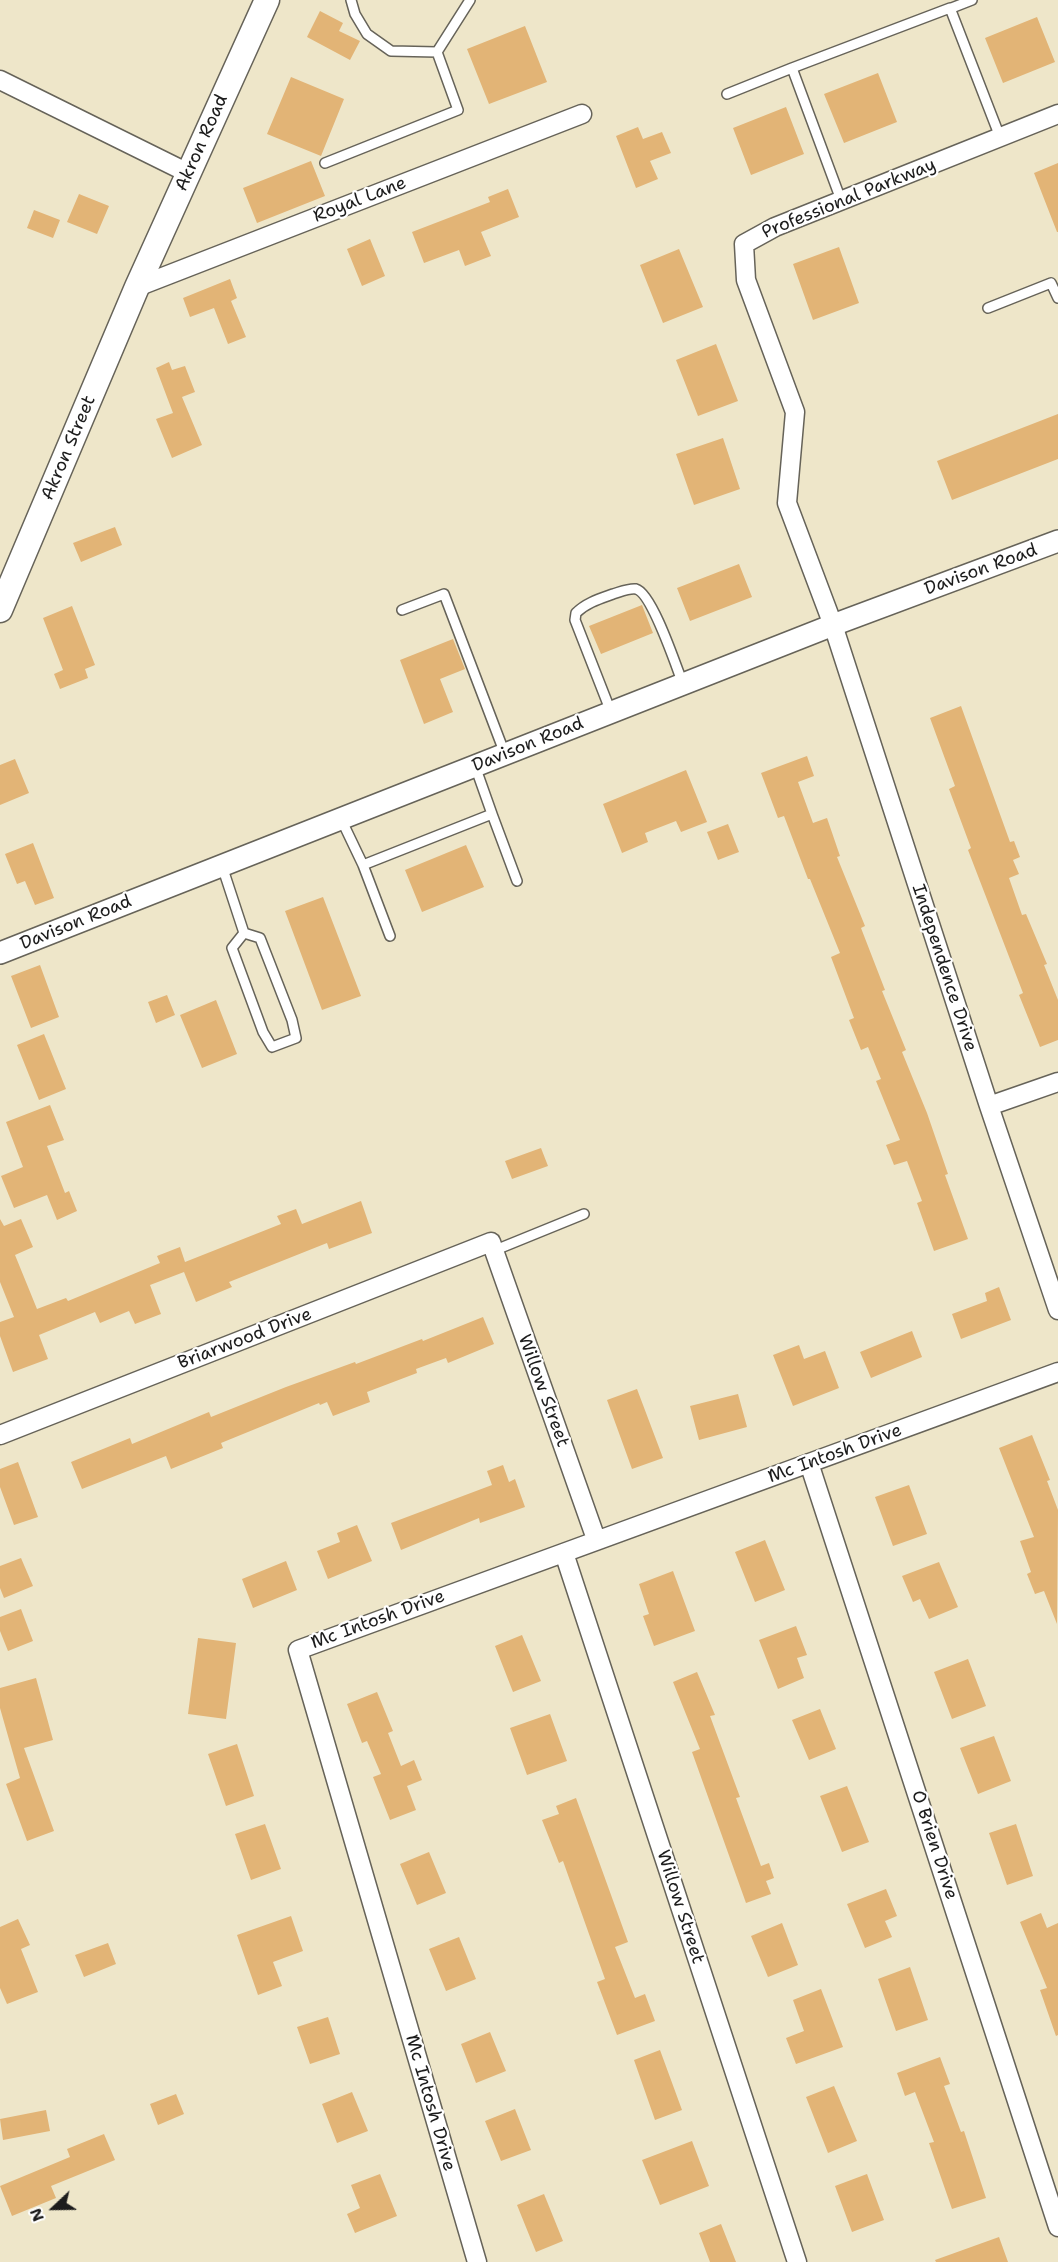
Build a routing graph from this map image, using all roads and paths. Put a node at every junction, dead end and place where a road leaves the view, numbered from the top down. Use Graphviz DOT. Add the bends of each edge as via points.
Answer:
graph roads {
  1 [pos="267,0"];
  2 [pos="351,0"];
  3 [pos="470,0"];
  4 [pos="972,0"];
  5 [pos="949,9"];
  6 [pos="437,52"];
  7 [pos="792,68"];
  8 [pos="0,80"];
  9 [pos="728,94"];
  10 [pos="582,114"];
  11 [pos="1058,114"];
  12 [pos="1000,137"];
  13 [pos="326,163"];
  14 [pos="188,173"];
  15 [pos="842,200"];
  16 [pos="137,287"];
  17 [pos="1058,298"];
  18 [pos="988,308"];
  19 [pos="1058,541"];
  20 [pos="0,610"];
  21 [pos="402,610"];
  22 [pos="833,625"];
  23 [pos="683,684"];
  24 [pos="611,712"];
  25 [pos="505,754"];
  26 [pos="475,766"];
  27 [pos="492,814"];
  28 [pos="340,819"];
  29 [pos="363,865"];
  30 [pos="222,866"];
  31 [pos="517,881"];
  32 [pos="244,933"];
  33 [pos="390,936"];
  34 [pos="0,953"];
  35 [pos="1058,1082"];
  36 [pos="989,1106"];
  37 [pos="584,1214"];
  38 [pos="492,1246"];
  39 [pos="1058,1310"];
  40 [pos="1058,1372"];
  41 [pos="0,1435"];
  42 [pos="809,1463"];
  43 [pos="596,1539"];
  44 [pos="564,1552"];
  45 [pos="1058,2227"];
  46 [pos="477,2262"];
  47 [pos="797,2262"];
  1 -- 14 [label="main road, Akron Road"];
  2 -- 6 [label="lane" via="367,33 392,51"];
  3 -- 6 [label="lane"];
  4 -- 5 [label="lane"];
  5 -- 7 [label="lane"];
  5 -- 12 [label="lane"];
  6 -- 13 [label="lane" via="458,111"];
  7 -- 9 [label="lane"];
  7 -- 15 [label="lane"];
  8 -- 14 [label="street"];
  10 -- 16 [label="street, Royal Lane"];
  11 -- 12 [label="street, Professional Parkway"];
  12 -- 15 [label="street, Professional Parkway"];
  14 -- 16 [label="main road, Akron Road"];
  15 -- 22 [label="street, Professional Parkway" via="775,226 744,244 747,280 795,412 787,503"];
  16 -- 20 [label="main road, Akron Street"];
  17 -- 18 [label="lane" via="1051,283"];
  19 -- 22 [label="street, Davison Road"];
  21 -- 25 [label="lane" via="444,594"];
  22 -- 23 [label="street, Davison Road"];
  22 -- 36 [label="street, Independence Drive"];
  23 -- 24 [label="street, Davison Road"];
  23 -- 24 [label="lane" via="654,609 642,592 626,590 589,603 576,614 575,620"];
  24 -- 25 [label="street, Davison Road"];
  25 -- 26 [label="street, Davison Road"];
  26 -- 27 [label="lane"];
  26 -- 28 [label="street, Davison Road"];
  27 -- 29 [label="lane"];
  27 -- 31 [label="lane"];
  28 -- 29 [label="lane"];
  28 -- 30 [label="street, Davison Road"];
  29 -- 33 [label="lane"];
  30 -- 32 [label="lane"];
  30 -- 34 [label="street, Davison Road"];
  32 -- 32 [label="lane" via="232,948 272,1047 296,1038 292,1020 260,938"];
  35 -- 36 [label="street"];
  36 -- 39 [label="street, Independence Drive"];
  37 -- 38 [label="lane"];
  38 -- 41 [label="street, Briarwood Drive"];
  38 -- 43 [label="street, Willow Street"];
  40 -- 42 [label="street, Mc Intosh Drive"];
  42 -- 43 [label="street, Mc Intosh Drive"];
  42 -- 45 [label="street, O Brien Drive"];
  43 -- 44 [label="street, Mc Intosh Drive"];
  44 -- 46 [label="street, Mc Intosh Drive" via="297,1650"];
  44 -- 47 [label="street, Willow Street"];
}
